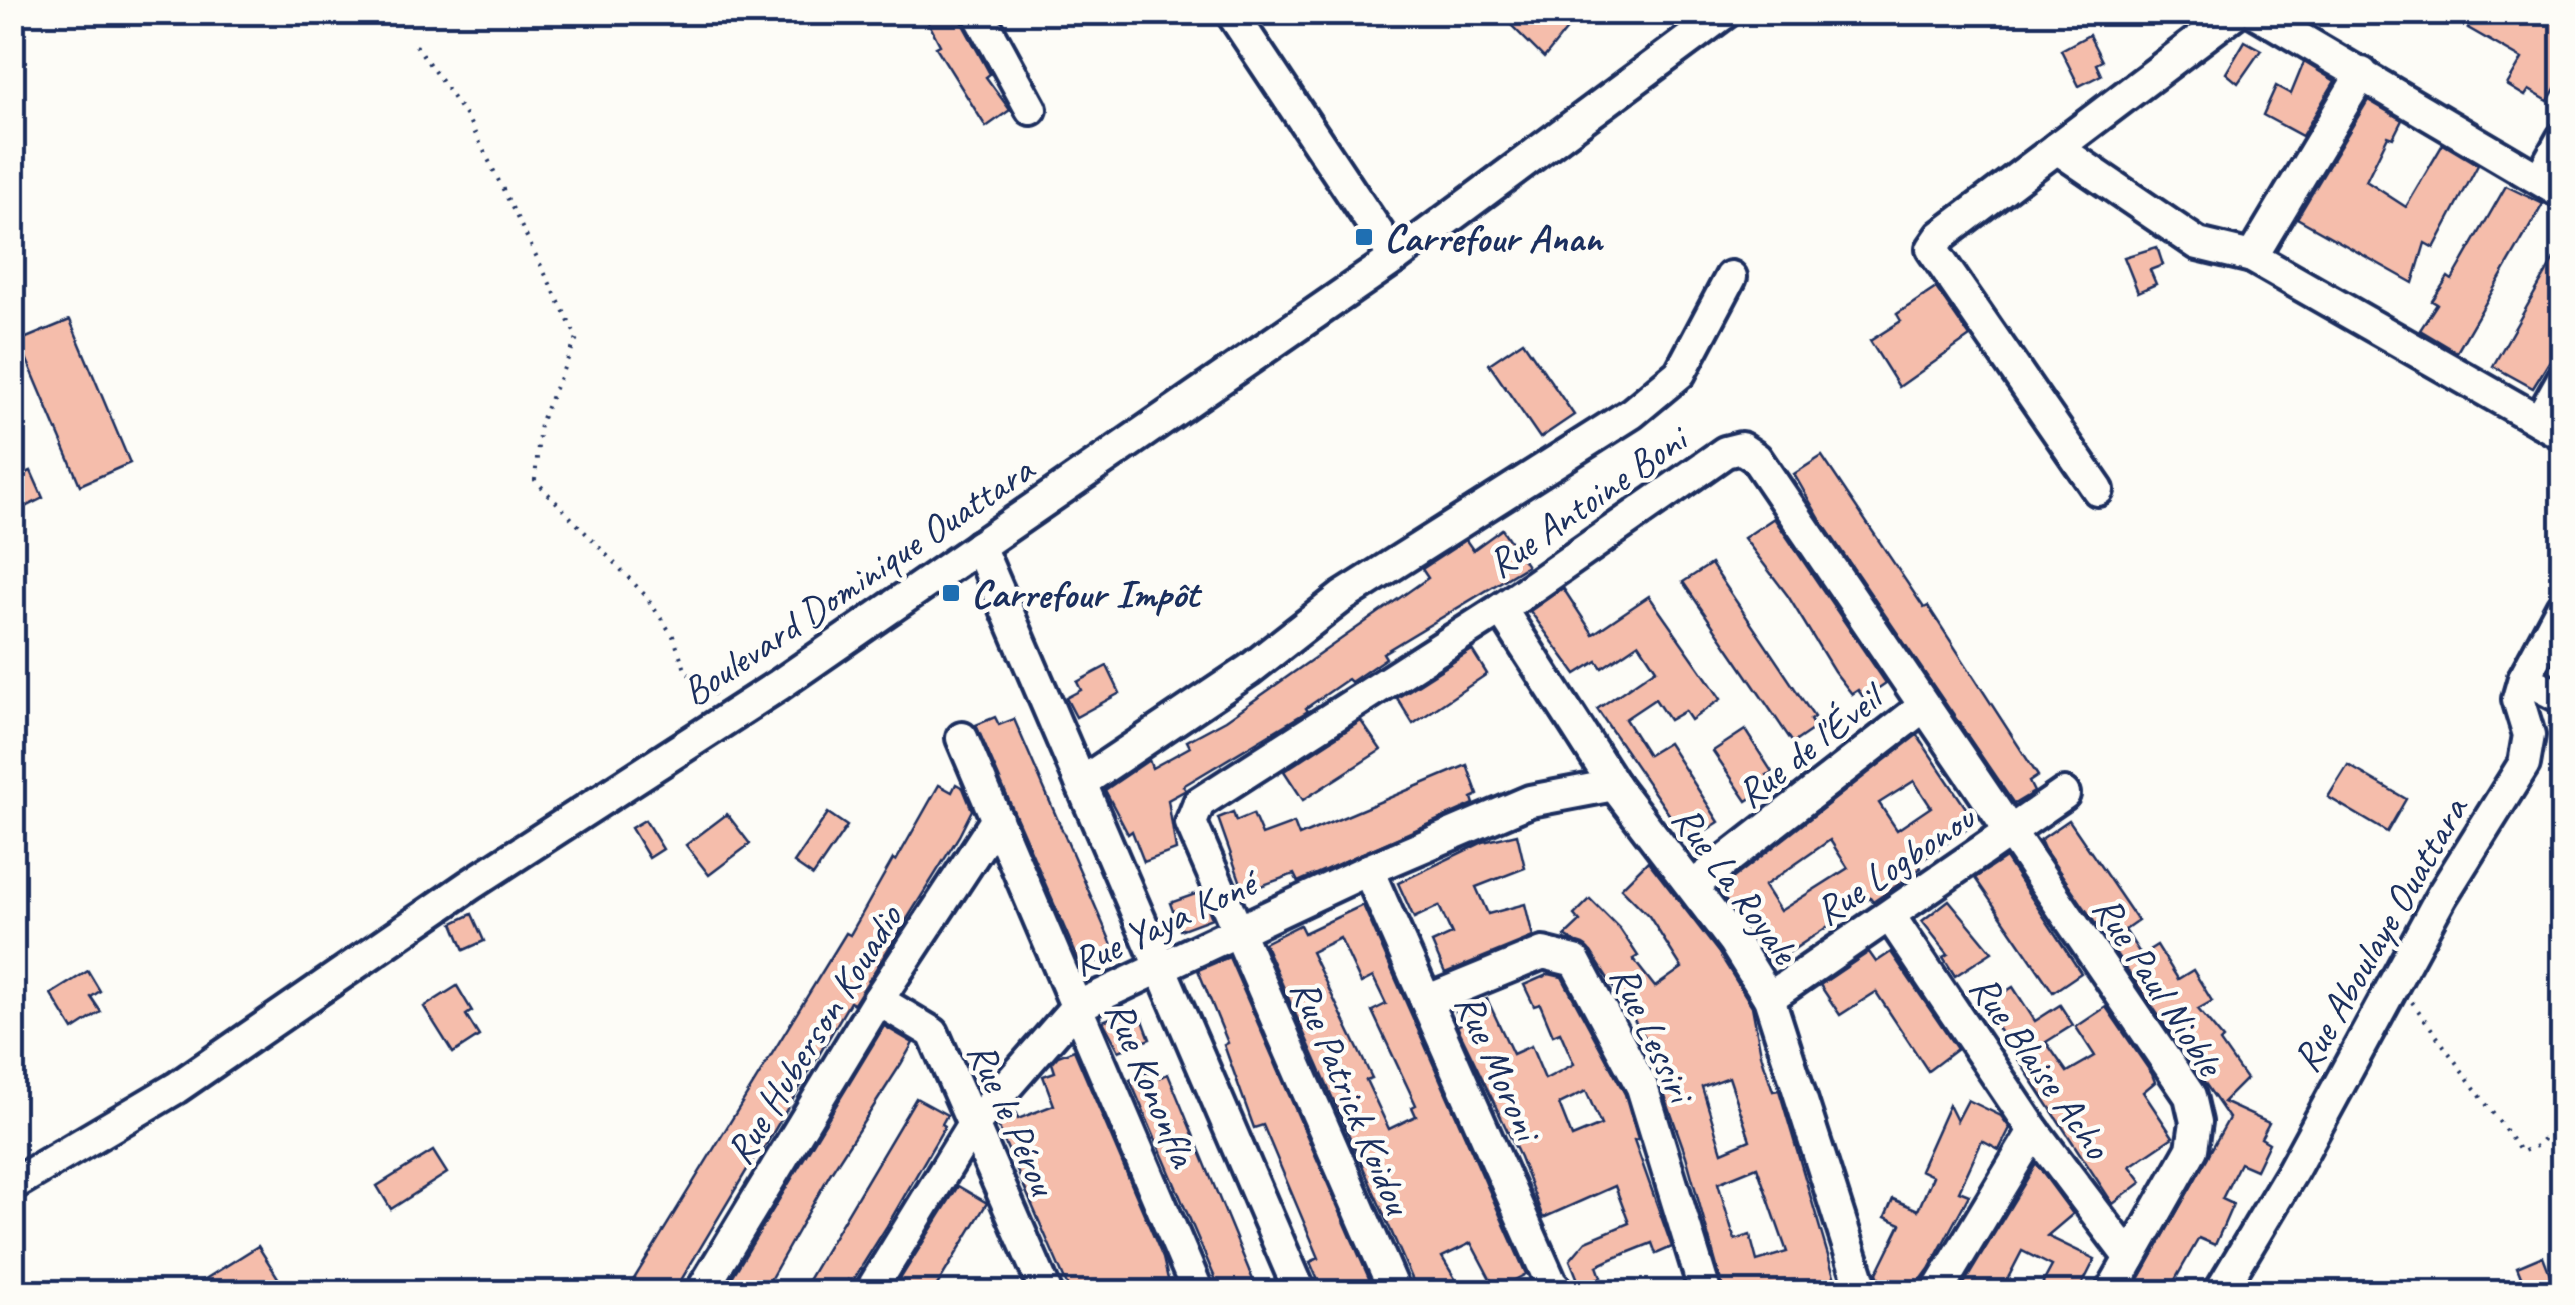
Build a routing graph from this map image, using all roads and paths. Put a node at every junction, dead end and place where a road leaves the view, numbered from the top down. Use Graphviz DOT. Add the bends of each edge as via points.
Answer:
graph roads {
  1 [pos="978,12"];
  2 [pos="1231,12"];
  3 [pos="1726,12"];
  4 [pos="2236,12"];
  5 [pos="2255,12"];
  6 [pos="416,45"];
  7 [pos="2362,73"];
  8 [pos="1031,109"];
  9 [pos="2562,138"];
  10 [pos="2057,148"];
  11 [pos="2551,186"];
  12 [pos="1395,258"];
  13 [pos="2252,258"];
  14 [pos="1731,278"];
  15 [pos="2562,380"];
  16 [pos="2551,428"];
  17 [pos="2098,490"];
  18 [pos="979,546"];
  19 [pos="2562,607"];
  20 [pos="1501,609"];
  21 [pos="2524,678"];
  22 [pos="2562,698"];
  23 [pos="1924,706"];
  24 [pos="737,712"];
  25 [pos="962,738"];
  26 [pos="1081,783"];
  27 [pos="1614,785"];
  28 [pos="2064,794"];
  29 [pos="997,819"];
  30 [pos="2011,833"];
  31 [pos="1368,870"];
  32 [pos="1693,886"];
  33 [pos="1890,916"];
  34 [pos="1237,930"];
  35 [pos="1160,964"];
  36 [pos="2396,978"];
  37 [pos="1768,998"];
  38 [pos="878,1000"];
  39 [pos="1426,1000"];
  40 [pos="1076,1006"];
  41 [pos="2562,1113"];
  42 [pos="972,1126"];
  43 [pos="2034,1130"];
  44 [pos="12,1185"];
  45 [pos="2130,1258"];
  46 [pos="1043,1291"];
  47 [pos="701,1292"];
  48 [pos="870,1292"];
  49 [pos="1198,1292"];
  50 [pos="1300,1292"];
  51 [pos="1395,1292"];
  52 [pos="1560,1292"];
  53 [pos="1705,1292"];
  54 [pos="1864,1292"];
  55 [pos="1938,1292"];
  56 [pos="2111,1292"];
  57 [pos="2220,1292"];
  1 -- 8 [label="street"];
  2 -- 12 [label="street"];
  3 -- 12 [label="street, Boulevard Dominique Ouattara"];
  4 -- 10 [label="street"];
  5 -- 7 [label="street"];
  6 -- 24 [label="path" via="469,121 577,338 540,423 535,480 645,594 673,636 686,672"];
  7 -- 11 [label="street"];
  7 -- 13 [label="street"];
  9 -- 11 [label="street"];
  10 -- 13 [label="street" via="2198,244"];
  10 -- 17 [label="street" via="1940,236 1932,249"];
  12 -- 18 [label="street, Boulevard Dominique Ouattara"];
  13 -- 16 [label="street"];
  14 -- 26 [label="street" via="1680,372 1632,413 1342,597 1249,670"];
  15 -- 16 [label="street"];
  18 -- 24 [label="street, Boulevard Dominique Ouattara"];
  18 -- 26 [label="street"];
  19 -- 21 [label="street"];
  20 -- 23 [label="street, Rue Antoine Boni" via="1725,452 1741,448 1756,458"];
  20 -- 27 [label="street, Rue La Royale"];
  20 -- 34 [label="street, Rue Antoine Boni" via="1199,803 1191,823"];
  21 -- 22 [label="street"];
  21 -- 36 [label="street, Rue Aboulaye Ouattara" via="2518,699 2530,736 2524,764"];
  23 -- 30 [label="street, Rue Antoine Boni"];
  23 -- 32 [label="street, Rue de l'Éveil"];
  24 -- 44 [label="street, Boulevard Dominique Ouattara" via="176,1088"];
  25 -- 29 [label="street, Rue Kononfla"];
  26 -- 35 [label="street"];
  27 -- 31 [label="street, Rue Yaya Koné" via="1530,801"];
  27 -- 32 [label="street, Rue La Royale"];
  28 -- 30 [label="street, Rue Logbonou"];
  29 -- 38 [label="street, Rue Huberson Kouadio"];
  29 -- 40 [label="street, Rue Kononfla"];
  30 -- 33 [label="street, Rue Logbonou"];
  30 -- 45 [label="street, Rue Paul Nioble" via="2190,1096 2196,1122 2192,1149"];
  31 -- 34 [label="street, Rue Yaya Koné"];
  31 -- 39 [label="street, Rue Moroni"];
  32 -- 37 [label="street, Rue La Royale"];
  33 -- 37 [label="street, Rue Logbonou"];
  33 -- 43 [label="street, Rue Blaise Acho"];
  34 -- 35 [label="street, Rue Yaya Koné"];
  34 -- 51 [label="street, Rue Patrick Koidou"];
  35 -- 40 [label="street, Rue Yaya Koné"];
  35 -- 50 [label="street"];
  36 -- 41 [label="path" via="2521,1152 2539,1145"];
  36 -- 57 [label="street, Rue Aboulaye Ouattara"];
  37 -- 54 [label="street, Rue La Royale"];
  38 -- 42 [label="street, Rue le Pérou" via="933,1033"];
  38 -- 47 [label="street, Rue Huberson Kouadio"];
  39 -- 52 [label="street, Rue Moroni"];
  39 -- 53 [label="street, Rue Lessiri" via="1543,953 1575,961 1642,1087"];
  40 -- 42 [label="street, Rue Yaya Koné"];
  40 -- 49 [label="street, Rue Kononfla"];
  42 -- 46 [label="street, Rue le Pérou"];
  42 -- 48 [label="street, Rue Yaya Koné"];
  43 -- 45 [label="street, Rue Blaise Acho"];
  43 -- 55 [label="street"];
  45 -- 56 [label="street, Rue Paul Nioble"];
}
